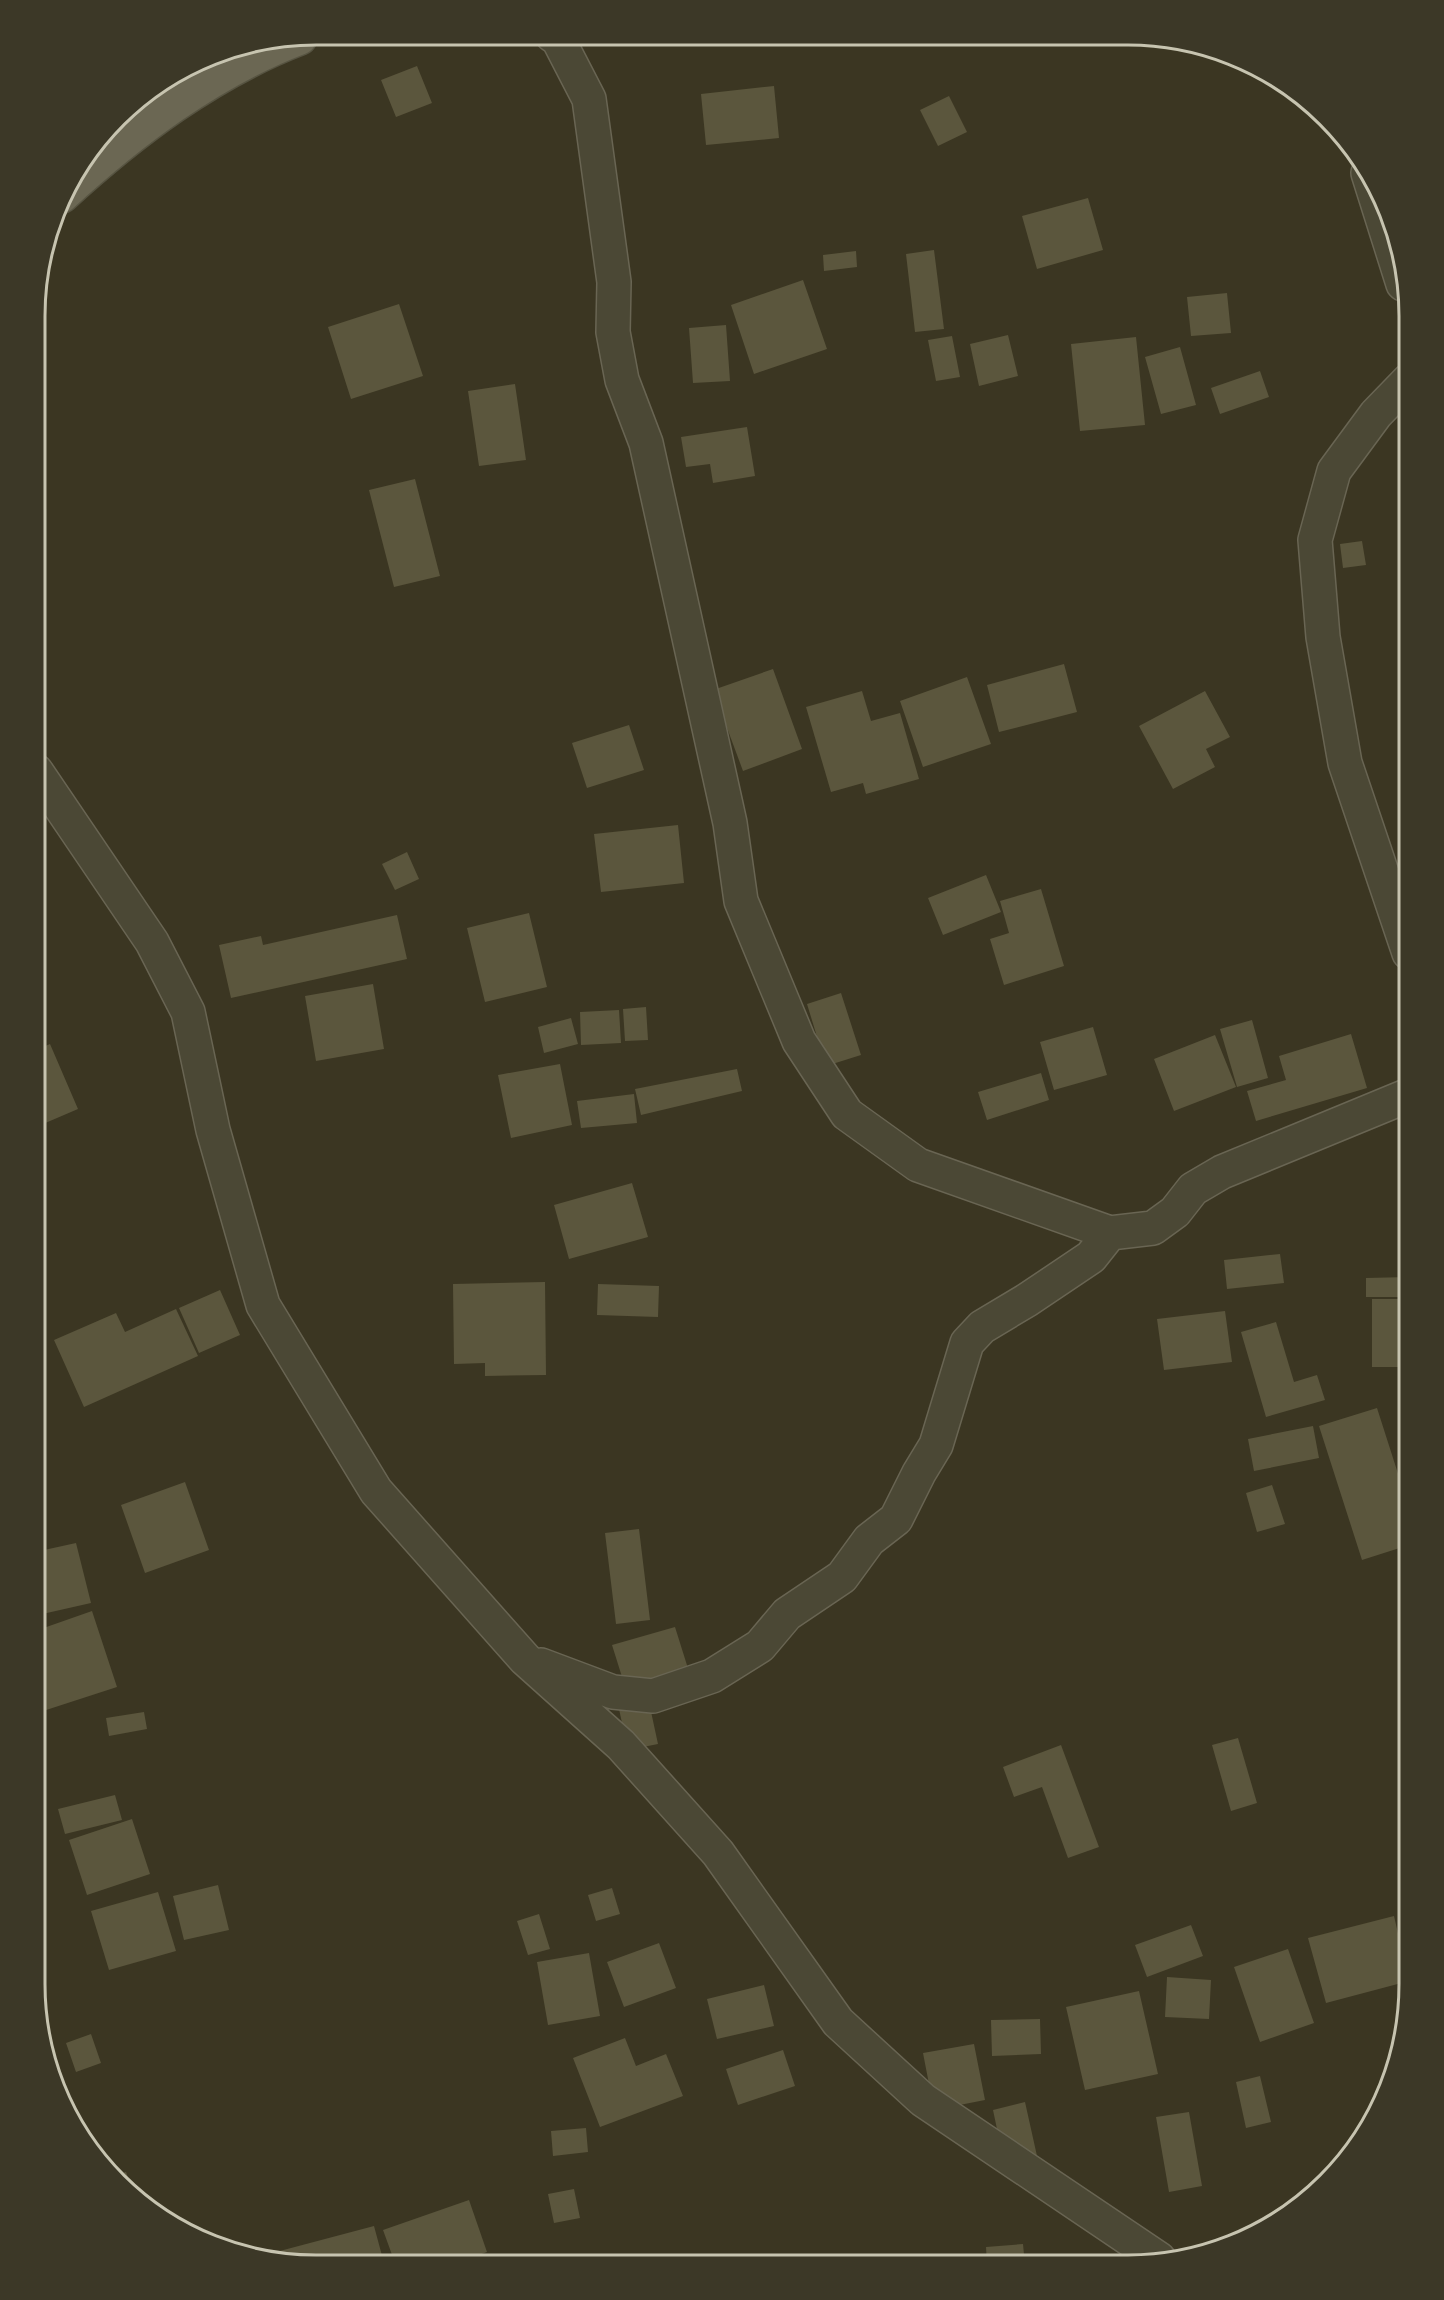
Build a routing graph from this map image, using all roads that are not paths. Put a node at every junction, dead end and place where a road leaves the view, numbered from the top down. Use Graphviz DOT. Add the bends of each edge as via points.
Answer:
graph roads {
  1 [pos="561,45"];
  2 [pos="283,47"];
  3 [pos="83,176"];
  4 [pos="1399,391"];
  5 [pos="45,784"];
  6 [pos="1399,923"];
  7 [pos="1399,1099"];
  8 [pos="1110,1233"];
  9 [pos="525,1659"];
  10 [pos="1151,2254"];
  1 -- 8 [label="street" via="589,99 614,282 613,332 622,380 646,443 730,823 741,901 799,1041 847,1114 918,1165"];
  2 -- 3 [label="main road" via="196,91 109,153"];
  4 -- 6 [label="street" via="1376,414 1334,471 1315,540 1323,637 1345,763"];
  5 -- 9 [label="street" via="152,942 188,1012 213,1130 263,1305 376,1491"];
  7 -- 8 [label="street" via="1222,1172 1193,1189 1175,1212 1153,1228"];
  8 -- 9 [label="street" via="1090,1257 982,1327 967,1343 936,1445 896,1519 869,1540 842,1577 787,1614 760,1646 712,1676 653,1696 614,1692"];
  9 -- 10 [label="street" via="621,1745 718,1854 838,2022 923,2100"];
}
